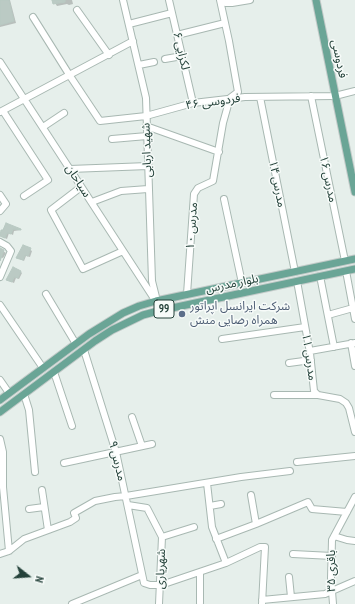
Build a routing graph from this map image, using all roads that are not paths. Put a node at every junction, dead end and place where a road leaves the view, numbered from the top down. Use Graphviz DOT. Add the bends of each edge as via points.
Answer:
graph roads {
  1 [pos="123,0"];
  2 [pos="169,0"];
  3 [pos="221,0"];
  4 [pos="250,0"];
  5 [pos="316,0"];
  6 [pos="77,10"];
  7 [pos="172,13"];
  8 [pos="33,17"];
  9 [pos="225,23"];
  10 [pos="129,24"];
  11 [pos="177,36"];
  12 [pos="134,41"];
  13 [pos="108,55"];
  14 [pos="182,56"];
  15 [pos="165,59"];
  16 [pos="0,62"];
  17 [pos="154,62"];
  18 [pos="139,65"];
  19 [pos="70,76"];
  20 [pos="355,91"];
  21 [pos="311,96"];
  22 [pos="335,96"];
  23 [pos="260,97"];
  24 [pos="230,98"];
  25 [pos="24,99"];
  26 [pos="193,103"];
  27 [pos="1,111"];
  28 [pos="64,113"];
  29 [pos="146,116"];
  30 [pos="146,126"];
  31 [pos="43,127"];
  32 [pos="147,136"];
  33 [pos="112,139"];
  34 [pos="219,152"];
  35 [pos="148,166"];
  36 [pos="70,169"];
  37 [pos="81,187"];
  38 [pos="148,189"];
  39 [pos="355,192"];
  40 [pos="0,195"];
  41 [pos="24,196"];
  42 [pos="224,199"];
  43 [pos="92,202"];
  44 [pos="0,211"];
  45 [pos="0,242"];
  46 [pos="123,251"];
  47 [pos="355,259"];
  48 [pos="346,261"];
  49 [pos="355,269"];
  50 [pos="346,271"];
  51 [pos="295,272"];
  52 [pos="320,276"];
  53 [pos="0,277"];
  54 [pos="297,281"];
  55 [pos="242,283"];
  56 [pos="150,287"];
  57 [pos="46,294"];
  58 [pos="187,294"];
  59 [pos="157,301"];
  60 [pos="0,304"];
  61 [pos="353,308"];
  62 [pos="328,315"];
  63 [pos="355,319"];
  64 [pos="305,327"];
  65 [pos="222,339"];
  66 [pos="353,343"];
  67 [pos="76,344"];
  68 [pos="334,347"];
  69 [pos="84,350"];
  70 [pos="310,351"];
  71 [pos="311,360"];
  72 [pos="289,363"];
  73 [pos="355,366"];
  74 [pos="43,368"];
  75 [pos="54,372"];
  76 [pos="0,380"];
  77 [pos="9,393"];
  78 [pos="24,394"];
  79 [pos="274,395"];
  80 [pos="319,395"];
  81 [pos="0,400"];
  82 [pos="0,412"];
  83 [pos="132,417"];
  84 [pos="72,426"];
  85 [pos="355,432"];
  86 [pos="0,439"];
  87 [pos="152,444"];
  88 [pos="142,446"];
  89 [pos="116,452"];
  90 [pos="355,456"];
  91 [pos="298,462"];
  92 [pos="64,464"];
  93 [pos="35,472"];
  94 [pos="290,472"];
  95 [pos="208,483"];
  96 [pos="1,486"];
  97 [pos="42,490"];
  98 [pos="251,495"];
  99 [pos="126,496"];
  100 [pos="355,496"];
  101 [pos="221,504"];
  102 [pos="128,505"];
  103 [pos="210,506"];
  104 [pos="44,507"];
  105 [pos="29,509"];
  106 [pos="346,512"];
  107 [pos="256,524"];
  108 [pos="194,527"];
  109 [pos="48,530"];
  110 [pos="334,536"];
  111 [pos="162,537"];
  112 [pos="216,539"];
  113 [pos="355,541"];
  114 [pos="9,551"];
  115 [pos="0,554"];
  116 [pos="293,554"];
  117 [pos="332,556"];
  118 [pos="226,563"];
  119 [pos="200,572"];
  120 [pos="142,575"];
  121 [pos="290,577"];
  122 [pos="355,581"];
  123 [pos="161,585"];
  124 [pos="332,592"];
  125 [pos="291,597"];
  126 [pos="262,602"];
  127 [pos="200,603"];
  128 [pos="73,604"];
  129 [pos="159,604"];
  130 [pos="332,604"];
  1 -- 10 [label="street, شهید اربابی"];
  2 -- 7 [label="street, لکزایی ۶"];
  3 -- 4 [label="street" via="232,3"];
  3 -- 9 [label="street"];
  5 -- 22 [label="main road, فردوسی"];
  6 -- 13 [label="street"];
  7 -- 10 [label="street"];
  7 -- 11 [label="street, لکزایی ۶"];
  8 -- 19 [label="street, فردوسی ۴۶"];
  9 -- 11 [label="street"];
  9 -- 24 [label="street, مدرس ۱۰" via="238,92"];
  10 -- 12 [label="street, شهید اربابی"];
  11 -- 14 [label="street, لکزایی ۶"];
  12 -- 13 [label="street"];
  12 -- 18 [label="street, شهید اربابی"];
  13 -- 19 [label="street"];
  14 -- 15 [label="street"];
  14 -- 26 [label="street, لکزایی ۶"];
  16 -- 25 [label="street, سیاحان"];
  17 -- 18 [label="street"];
  18 -- 29 [label="street, شهید اربابی" via="146,98"];
  19 -- 25 [label="street"];
  19 -- 29 [label="street, فردوسی ۴۶" via="100,121"];
  20 -- 22 [label="street, فردوسی ۴۶"];
  21 -- 22 [label="street, فردوسی ۴۶"];
  21 -- 23 [label="street, فردوسی ۴۶"];
  21 -- 48 [label="street, مدرس ۱۶"];
  22 -- 39 [label="main road, فردوسی"];
  23 -- 24 [label="street, فردوسی ۴۶"];
  23 -- 51 [label="street, مدرس ۱۴"];
  24 -- 26 [label="street, فردوسی ۴۶"];
  24 -- 34 [label="street, مدرس ۱۰" via="223,122"];
  25 -- 27 [label="street"];
  25 -- 31 [label="street, سیاحان"];
  26 -- 29 [label="street, فردوسی ۴۶"];
  27 -- 41 [label="street" via="48,180"];
  28 -- 31 [label="street"];
  29 -- 30 [label="street, شهید اربابی"];
  30 -- 32 [label="street, شهید اربابی"];
  30 -- 34 [label="street"];
  31 -- 36 [label="street, سیاحان"];
  32 -- 33 [label="street"];
  32 -- 35 [label="street, شهید اربابی"];
  34 -- 58 [label="street, مدرس ۱۰" via="213,181 198,188 194,194"];
  35 -- 36 [label="street"];
  35 -- 38 [label="street, شهید اربابی"];
  36 -- 37 [label="street, سیاحان"];
  37 -- 43 [label="street, سیاحان"];
  37 -- 46 [label="street" via="51,210 82,269"];
  38 -- 43 [label="street" via="121,190"];
  38 -- 56 [label="street, شهید اربابی" via="152,281"];
  40 -- 44 [label="street" via="6,204"];
  42 -- 55 [label="street"];
  43 -- 46 [label="street, سیاحان"];
  45 -- 53 [label="street" via="11,251"];
  46 -- 56 [label="street, سیاحان"];
  47 -- 48 [label="main road, بلوار مدرس / 99"];
  48 -- 51 [label="main road, بلوار مدرس / 99"];
  49 -- 50 [label="main road, بلوار مدرس / 99"];
  50 -- 52 [label="main road, بلوار مدرس / 99"];
  50 -- 61 [label="street"];
  51 -- 55 [label="main road, بلوار مدرس / 99"];
  52 -- 54 [label="main road, بلوار مدرس / 99"];
  52 -- 62 [label="street"];
  54 -- 64 [label="street, مدرس ۱۱"];
  54 -- 69 [label="main road, بلوار مدرس / 99" via="143,315 112,330"];
  55 -- 58 [label="main road, بلوار مدرس / 99"];
  56 -- 59 [label="street, شهید اربابی"];
  57 -- 67 [label="street"];
  58 -- 59 [label="main road, بلوار مدرس / 99"];
  59 -- 67 [label="main road, بلوار مدرس / 99" via="123,314"];
  60 -- 74 [label="street"];
  61 -- 62 [label="street"];
  61 -- 63 [label="street"];
  62 -- 68 [label="street"];
  64 -- 65 [label="street"];
  64 -- 70 [label="street, مدرس ۱۱"];
  66 -- 68 [label="street"];
  66 -- 73 [label="street"];
  67 -- 74 [label="main road, بلوار مدرس / 99"];
  68 -- 70 [label="street"];
  69 -- 75 [label="main road, بلوار مدرس / 99"];
  69 -- 89 [label="street, مدرس ۹"];
  70 -- 71 [label="street, مدرس ۱۱"];
  71 -- 72 [label="street"];
  71 -- 80 [label="street, مدرس ۱۱" via="314,389"];
  74 -- 77 [label="main road, بلوار مدرس / 99"];
  75 -- 78 [label="main road, بلوار مدرس / 99"];
  75 -- 84 [label="street"];
  76 -- 77 [label="street"];
  77 -- 81 [label="main road, بلوار مدرس / 99"];
  78 -- 82 [label="main road, بلوار مدرس / 99"];
  78 -- 93 [label="street" via="29,410"];
  79 -- 80 [label="street"];
  80 -- 85 [label="street, مدرس ۱۱" via="340,399 346,403"];
  83 -- 88 [label="street"];
  86 -- 96 [label="street" via="3,452"];
  87 -- 88 [label="street"];
  88 -- 89 [label="street"];
  89 -- 92 [label="street"];
  89 -- 99 [label="street, مدرس ۹"];
  90 -- 91 [label="street"];
  94 -- 95 [label="street"];
  95 -- 99 [label="street"];
  95 -- 103 [label="street"];
  96 -- 114 [label="street"];
  97 -- 104 [label="street"];
  98 -- 107 [label="street"];
  99 -- 102 [label="street, مدرس ۹"];
  99 -- 109 [label="street" via="95,501 74,513 76,518 70,522"];
  100 -- 106 [label="street, باقری ۳۵"];
  101 -- 103 [label="street"];
  102 -- 111 [label="street, شهریاری" via="147,508"];
  102 -- 120 [label="street, مدرس ۹"];
  103 -- 112 [label="street"];
  104 -- 105 [label="street"];
  104 -- 109 [label="street"];
  106 -- 107 [label="street" via="312,509 308,502"];
  106 -- 110 [label="street, باقری ۳۵"];
  107 -- 112 [label="street"];
  108 -- 111 [label="street"];
  109 -- 114 [label="street" via="24,540"];
  110 -- 113 [label="street"];
  110 -- 117 [label="street, باقری ۳۵"];
  111 -- 123 [label="street, شهریاری"];
  112 -- 118 [label="street"];
  114 -- 115 [label="street"];
  116 -- 117 [label="street"];
  117 -- 124 [label="street, باقری ۳۵"];
  118 -- 119 [label="street"];
  118 -- 126 [label="street" via="265,547"];
  119 -- 123 [label="street"];
  119 -- 127 [label="street"];
  120 -- 123 [label="street" via="144,582"];
  120 -- 128 [label="street"];
  121 -- 125 [label="street"];
  122 -- 124 [label="street"];
  123 -- 129 [label="street, شهریاری"];
  124 -- 125 [label="street"];
  124 -- 130 [label="street, باقری ۳۵"];
  125 -- 126 [label="street"];
}
